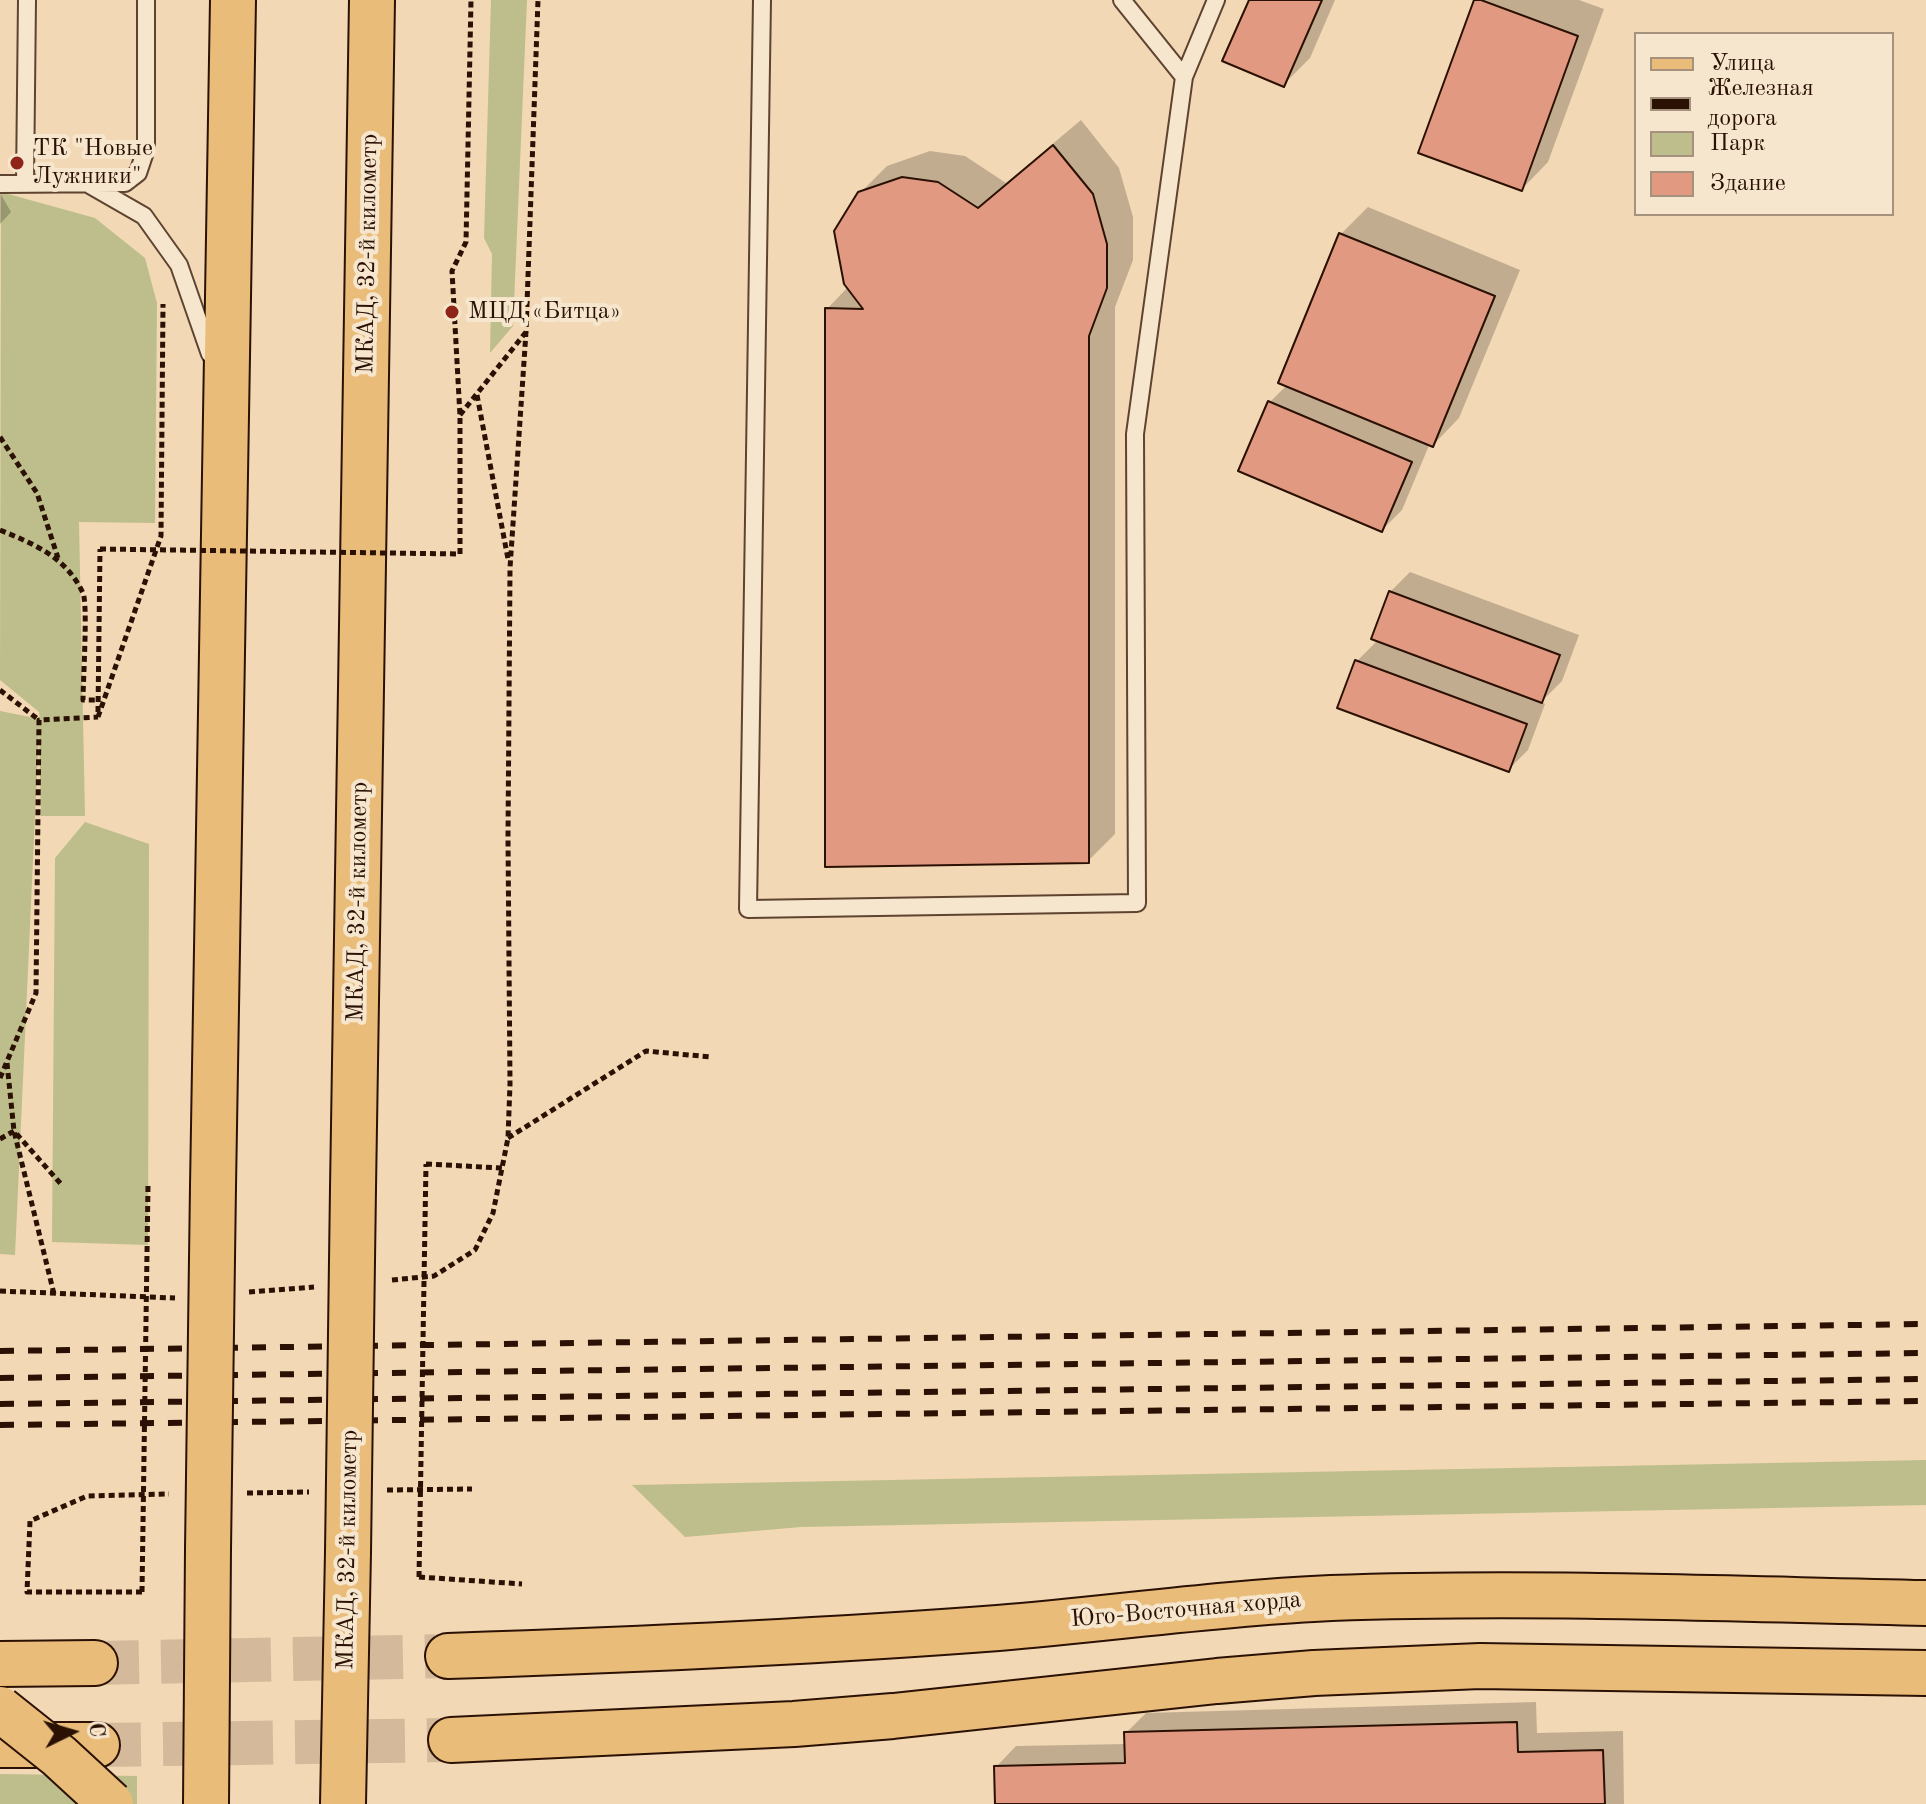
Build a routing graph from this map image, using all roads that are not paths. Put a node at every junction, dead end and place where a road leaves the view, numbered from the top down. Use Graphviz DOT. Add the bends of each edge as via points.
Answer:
graph roads {
  1 [pos="27,0"];
  2 [pos="146,0"];
  3 [pos="233,0"];
  4 [pos="372,0"];
  5 [pos="762,0"];
  6 [pos="1122,0"];
  7 [pos="1216,0"];
  8 [pos="1184,77"];
  9 [pos="0,184"];
  10 [pos="25,184"];
  11 [pos="89,184"];
  12 [pos="226,439"];
  13 [pos="1926,1603"];
  14 [pos="448,1656"];
  15 [pos="95,1663"];
  16 [pos="0,1664"];
  17 [pos="1926,1673"];
  18 [pos="0,1709"];
  19 [pos="451,1740"];
  20 [pos="0,1745"];
  21 [pos="97,1745"];
  22 [pos="111,1804"];
  23 [pos="206,1804"];
  24 [pos="343,1804"];
  1 -- 10 [label="lane"];
  2 -- 11 [label="lane" via="146,149 138,173 125,183"];
  3 -- 12 [label="main road"];
  4 -- 24 [label="main road, МКАД, 32-й километр, bridge"];
  5 -- 8 [label="lane" via="748,909 1137,903 1135,434"];
  6 -- 8 [label="lane"];
  7 -- 8 [label="lane"];
  9 -- 10 [label="lane"];
  10 -- 11 [label="lane"];
  11 -- 12 [label="lane" via="144,216 179,265 208,344"];
  12 -- 23 [label="main road, bridge"];
  13 -- 14 [label="main road, Юго-Восточная хорда" via="1328,1598 817,1641"];
  15 -- 16 [label="main road"];
  17 -- 19 [label="main road" via="1409,1668 1217,1681 893,1716"];
  18 -- 22 [label="main road, bridge"];
  20 -- 21 [label="main road"];
}
